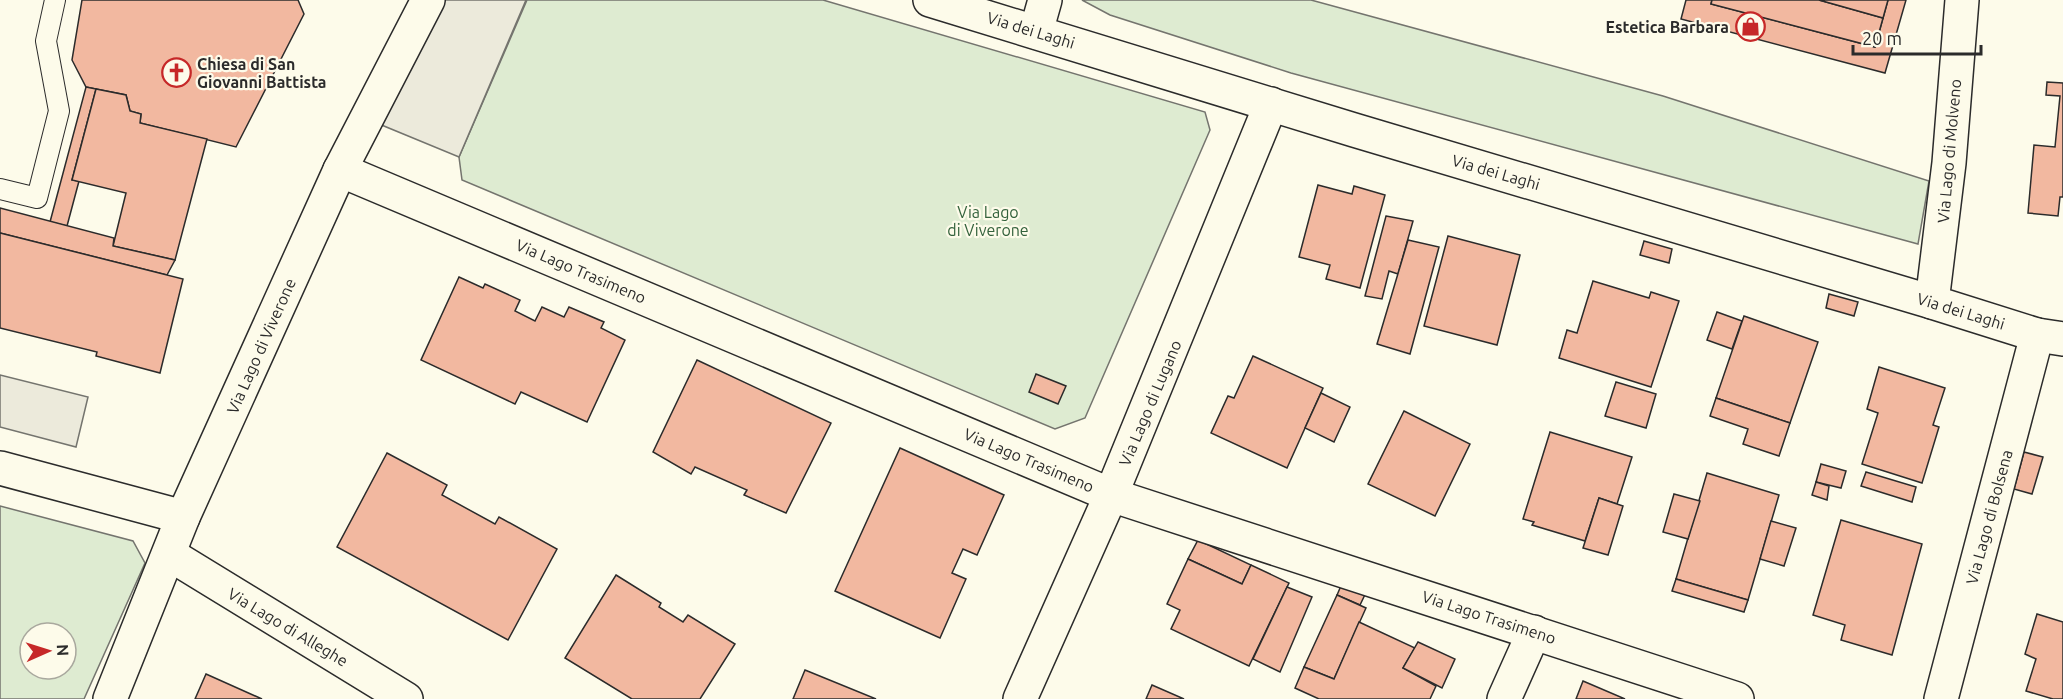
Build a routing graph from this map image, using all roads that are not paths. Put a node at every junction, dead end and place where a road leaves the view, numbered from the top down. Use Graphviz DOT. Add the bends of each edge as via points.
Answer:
graph roads {
  1 [pos="55,0"];
  2 [pos="428,0"];
  3 [pos="930,0"];
  4 [pos="1045,0"];
  5 [pos="1962,0"];
  6 [pos="1036,32"];
  7 [pos="1271,104"];
  8 [pos="340,170"];
  9 [pos="0,189"];
  10 [pos="1932,302"];
  11 [pos="2050,337"];
  12 [pos="0,468"];
  13 [pos="1111,495"];
  14 [pos="183,517"];
  15 [pos="169,554"];
  16 [pos="1534,632"];
  17 [pos="110,699"];
  18 [pos="406,699"];
  19 [pos="1020,699"];
  20 [pos="1504,699"];
  21 [pos="1737,699"];
  22 [pos="1941,699"];
  1 -- 9 [label="lane" via="46,41 59,111 37,198"];
  2 -- 8 [label="street, Via Lago di Viverone"];
  3 -- 6 [label="street, Via dei Laghi"];
  4 -- 6 [label="street"];
  5 -- 10 [label="street, Via Lago di Molveno" via="1949,163"];
  6 -- 7 [label="street, Via dei Laghi"];
  7 -- 10 [label="street, Via dei Laghi"];
  7 -- 13 [label="street, Via Lago di Lugano"];
  8 -- 13 [label="street, Via Lago Trasimeno"];
  8 -- 14 [label="street, Via Lago di Viverone"];
  10 -- 11 [label="street, Via dei Laghi"];
  11 -- 22 [label="street, Via Lago di Bolsena"];
  12 -- 14 [label="street"];
  13 -- 16 [label="street, Via Lago Trasimeno"];
  13 -- 19 [label="street, Via Lago di Lugano"];
  14 -- 15 [label="street, Via Lago di Viverone"];
  15 -- 17 [label="street, Via Lago di Viverone"];
  15 -- 18 [label="street, Via Lago di Alleghe"];
  16 -- 20 [label="street"];
  16 -- 21 [label="street, Via Lago Trasimeno"];
}
